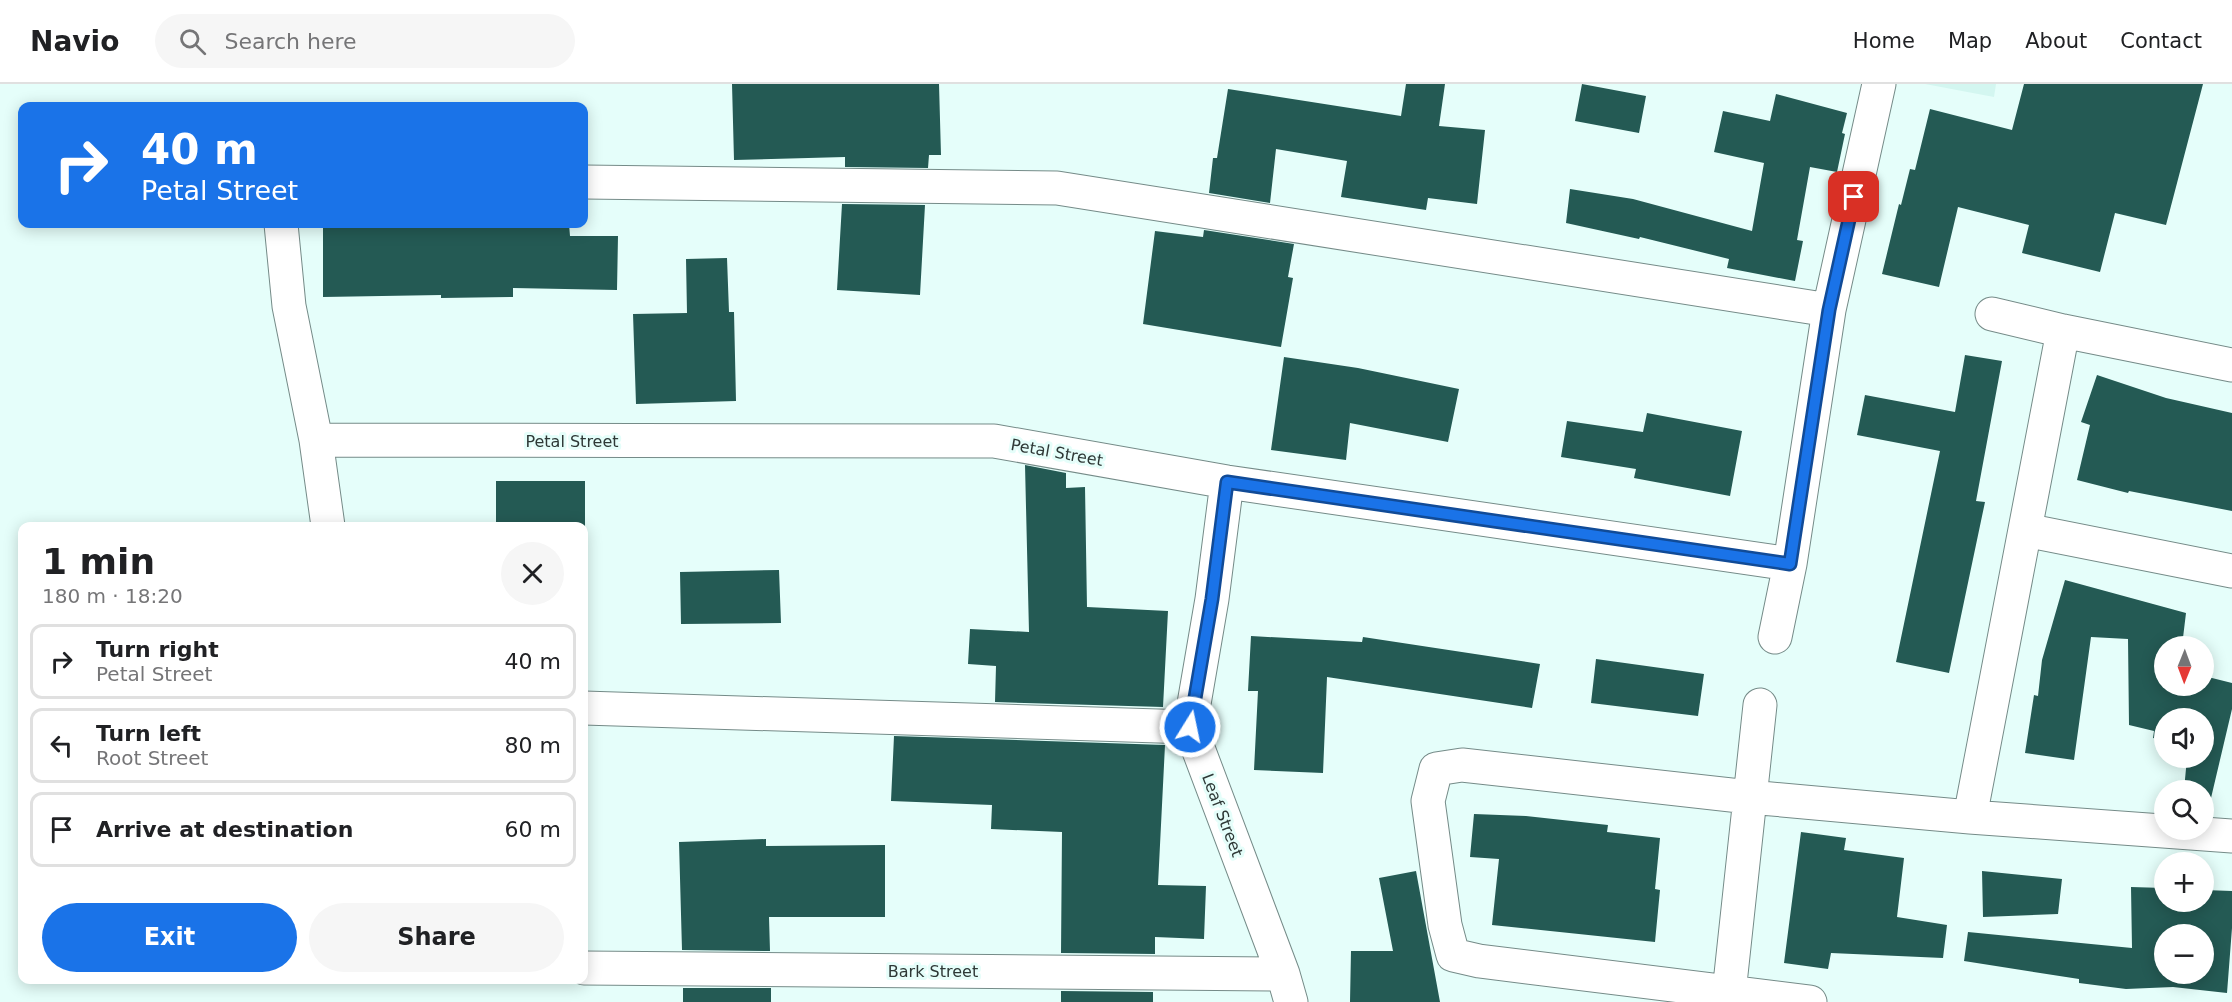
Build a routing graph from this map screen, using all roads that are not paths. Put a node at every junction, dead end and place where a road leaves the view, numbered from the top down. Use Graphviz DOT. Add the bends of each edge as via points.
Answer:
graph roads {
  1 [pos="1880,84"];
  2 [pos="588,182"];
  3 [pos="281,228"];
  4 [pos="1829,310"];
  5 [pos="1992,314"];
  6 [pos="2063,331"];
  7 [pos="2232,366"];
  8 [pos="316,440"];
  9 [pos="1227,482"];
  10 [pos="327,522"];
  11 [pos="2025,530"];
  12 [pos="1790,564"];
  13 [pos="2232,571"];
  14 [pos="1774,637"];
  15 [pos="1760,705"];
  16 [pos="588,708"];
  17 [pos="1190,727"];
  18 [pos="1749,797"];
  19 [pos="1970,817"];
  20 [pos="2232,836"];
  21 [pos="588,968"];
  22 [pos="1287,988"];
  23 [pos="1728,998"];
  24 [pos="1810,1002"];
  1 -- 4 [label="street"];
  2 -- 4 [label="street" via="1057,188"];
  3 -- 8 [label="street" via="289,306"];
  4 -- 12 [label="street"];
  5 -- 6 [label="street"];
  6 -- 7 [label="street"];
  6 -- 11 [label="street"];
  8 -- 9 [label="street, Petal Street" via="994,441"];
  8 -- 10 [label="street"];
  9 -- 12 [label="street, Petal Street"];
  9 -- 17 [label="street"];
  11 -- 13 [label="street"];
  11 -- 19 [label="street"];
  12 -- 14 [label="street"];
  15 -- 18 [label="street"];
  16 -- 17 [label="street"];
  17 -- 22 [label="street, Leaf Street"];
  18 -- 19 [label="street"];
  18 -- 23 [label="street"];
  18 -- 23 [label="street" via="1462,765 1436,769 1428,801 1445,925 1453,955"];
  19 -- 20 [label="street"];
  21 -- 22 [label="street, Bark Street"];
  23 -- 24 [label="street"];
}
